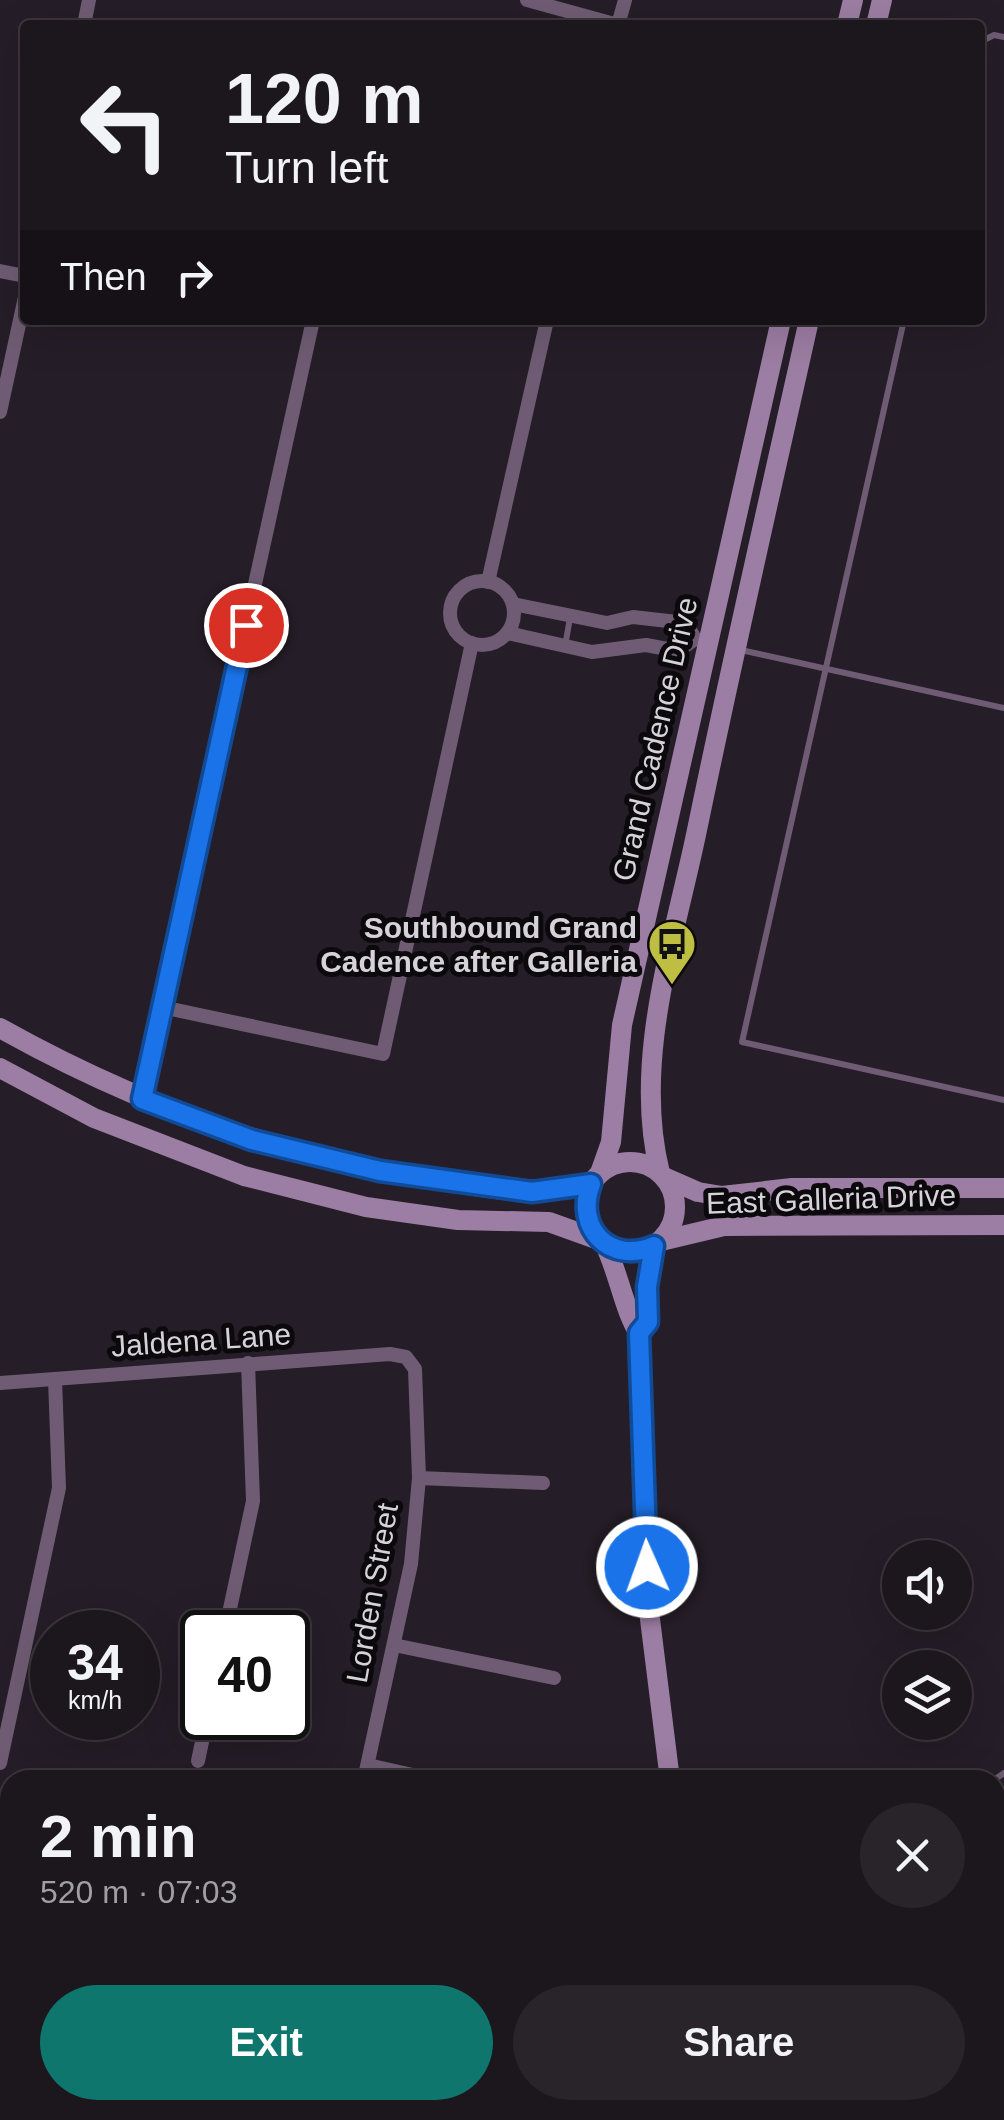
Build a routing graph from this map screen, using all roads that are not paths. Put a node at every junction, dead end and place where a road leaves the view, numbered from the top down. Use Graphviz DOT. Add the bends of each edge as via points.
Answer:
graph roads {
  1 [pos="526,0"];
  2 [pos="600,20"];
  3 [pos="20,320"];
  4 [pos="312,325"];
  5 [pos="547,325"];
  6 [pos="780,325"];
  7 [pos="808,325"];
  8 [pos="903,325"];
  9 [pos="0,412"];
  10 [pos="488,582"];
  11 [pos="513,604"];
  12 [pos="570,618"];
  13 [pos="508,633"];
  14 [pos="701,640"];
  15 [pos="472,644"];
  16 [pos="564,647"];
  17 [pos="735,648"];
  18 [pos="826,668"];
  19 [pos="1004,708"];
  20 [pos="162,1006"];
  21 [pos="0,1028"];
  22 [pos="0,1068"];
  23 [pos="142,1099"];
  24 [pos="1004,1100"];
  25 [pos="663,1176"];
  26 [pos="596,1179"];
  27 [pos="1004,1188"];
  28 [pos="1004,1225"];
  29 [pos="602,1242"];
  30 [pos="657,1244"];
  31 [pos="639,1333"];
  32 [pos="406,1357"];
  33 [pos="248,1363"];
  34 [pos="55,1379"];
  35 [pos="0,1384"];
  36 [pos="419,1478"];
  37 [pos="543,1483"];
  38 [pos="230,1610"];
  39 [pos="394,1645"];
  40 [pos="554,1678"];
  41 [pos="202,1740"];
  42 [pos="198,1761"];
  43 [pos="0,1763"];
  44 [pos="366,1770"];
  45 [pos="669,1770"];
  1 -- 2 [label="street"];
  3 -- 9 [label="street"];
  4 -- 20 [label="street"];
  5 -- 10 [label="street"];
  6 -- 14 [label="main road, Grand Cadence Drive"];
  7 -- 17 [label="main road, Grand Cadence Drive"];
  8 -- 18 [label="lane"];
  10 -- 11 [label="street"];
  10 -- 15 [label="street" via="461,589 450,608 455,630"];
  11 -- 12 [label="street"];
  11 -- 13 [label="street"];
  12 -- 14 [label="street" via="607,624 662,618 686,623"];
  12 -- 16 [label="lane"];
  13 -- 15 [label="street" via="492,644"];
  13 -- 16 [label="street"];
  14 -- 16 [label="street" via="678,650"];
  14 -- 17 [label="main road"];
  14 -- 26 [label="main road, Grand Cadence Drive" via="622,1025 612,1142"];
  15 -- 20 [label="street" via="383,1054"];
  17 -- 18 [label="lane"];
  17 -- 25 [label="main road, Grand Cadence Drive" via="654,1039 650,1132"];
  18 -- 19 [label="lane"];
  18 -- 24 [label="lane" via="742,1042"];
  20 -- 23 [label="street"];
  21 -- 23 [label="main road"];
  22 -- 29 [label="main road" via="132,1135 262,1181 402,1212 549,1222"];
  23 -- 26 [label="main road" via="252,1140 380,1171 532,1192"];
  25 -- 26 [label="main road" via="624,1162"];
  25 -- 27 [label="main road, East Galleria Drive" via="722,1196 792,1188"];
  25 -- 30 [label="main road" via="675,1218"];
  26 -- 29 [label="main road" via="585,1214"];
  28 -- 30 [label="main road, East Galleria Drive" via="724,1226"];
  29 -- 30 [label="main road" via="629,1253"];
  29 -- 31 [label="main road"];
  30 -- 31 [label="main road" via="647,1287 648,1322"];
  31 -- 45 [label="main road" via="648,1604"];
  32 -- 33 [label="street, Jaldena Lane"];
  32 -- 36 [label="street, Lorden Street" via="416,1370"];
  33 -- 34 [label="street, Jaldena Lane"];
  33 -- 38 [label="street" via="253,1500"];
  34 -- 35 [label="street, Jaldena Lane"];
  34 -- 43 [label="street" via="60,1488"];
  36 -- 37 [label="street"];
  36 -- 39 [label="street, Lorden Street"];
  39 -- 40 [label="street"];
  39 -- 44 [label="street, Lorden Street"];
  41 -- 42 [label="street"];
}
